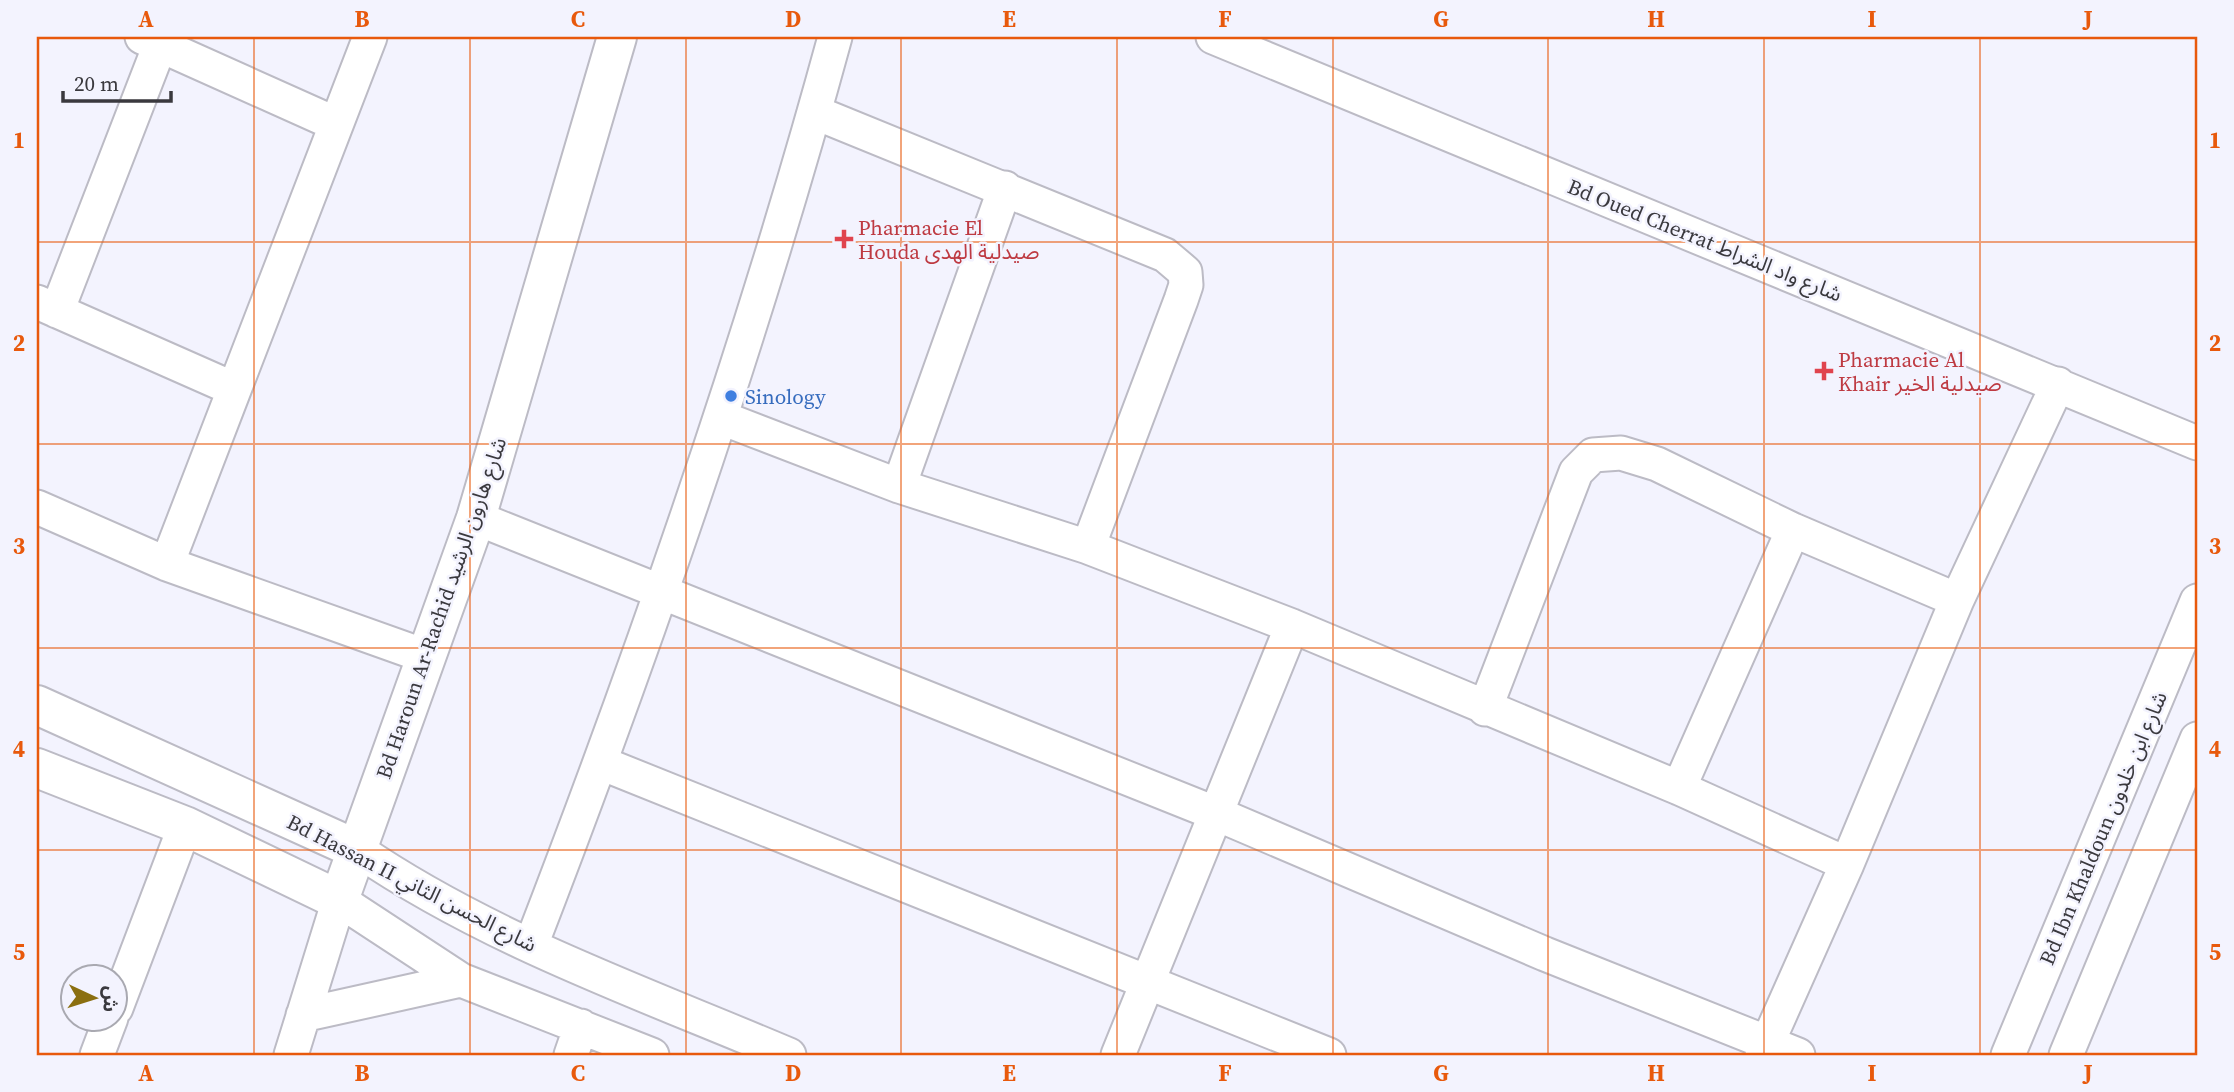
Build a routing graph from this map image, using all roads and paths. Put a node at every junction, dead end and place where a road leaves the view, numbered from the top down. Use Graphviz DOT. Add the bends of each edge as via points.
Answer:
graph roads {
  1 [pos="370,37"];
  2 [pos="617,37"];
  3 [pos="835,37"];
  4 [pos="1213,37"];
  5 [pos="151,41"];
  6 [pos="814,113"];
  7 [pos="336,124"];
  8 [pos="1004,188"];
  9 [pos="47,306"];
  10 [pos="2059,384"];
  11 [pos="234,388"];
  12 [pos="722,418"];
  13 [pos="2197,443"];
  14 [pos="899,486"];
  15 [pos="37,507"];
  16 [pos="476,519"];
  17 [pos="1793,530"];
  18 [pos="1087,547"];
  19 [pos="167,564"];
  20 [pos="660,593"];
  21 [pos="1957,600"];
  22 [pos="2197,601"];
  23 [pos="1292,626"];
  24 [pos="425,656"];
  25 [pos="37,705"];
  26 [pos="1485,709"];
  27 [pos="2197,739"];
  28 [pos="601,763"];
  29 [pos="37,768"];
  30 [pos="1679,789"];
  31 [pos="1217,814"];
  32 [pos="185,826"];
  33 [pos="359,850"];
  34 [pos="1847,864"];
  35 [pos="339,901"];
  36 [pos="531,945"];
  37 [pos="130,971"];
  38 [pos="461,980"];
  39 [pos="1146,984"];
  40 [pos="303,1015"];
  41 [pos="106,1032"];
  42 [pos="576,1041"];
  43 [pos="1765,1049"];
  44 [pos="97,1055"];
  45 [pos="291,1055"];
  46 [pos="652,1055"];
  47 [pos="789,1055"];
  48 [pos="1118,1055"];
  49 [pos="1329,1055"];
  50 [pos="1798,1055"];
  51 [pos="2008,1055"];
  52 [pos="2066,1055"];
  1 -- 7 [label="street"];
  2 -- 16 [label="street, Bd Haroun Ar-Rachid شارع هارون الرشيد"];
  3 -- 6 [label="street"];
  4 -- 10 [label="street, Bd Oued Cherrat شارع واد الشراط"];
  5 -- 7 [label="street"];
  5 -- 9 [label="street"];
  6 -- 8 [label="street"];
  6 -- 12 [label="street"];
  7 -- 11 [label="street"];
  8 -- 14 [label="street"];
  8 -- 18 [label="street" via="1165,255 1185,272 1181,300"];
  9 -- 11 [label="street"];
  10 -- 13 [label="street, Bd Oued Cherrat شارع واد الشراط"];
  10 -- 21 [label="street"];
  11 -- 19 [label="street"];
  12 -- 14 [label="street"];
  12 -- 20 [label="street"];
  14 -- 18 [label="street"];
  15 -- 19 [label="street"];
  16 -- 20 [label="street"];
  16 -- 24 [label="street, Bd Haroun Ar-Rachid شارع هارون الرشيد"];
  17 -- 21 [label="street"];
  17 -- 26 [label="street" via="1657,464 1621,453 1593,455 1576,472"];
  17 -- 30 [label="street"];
  18 -- 23 [label="street"];
  19 -- 24 [label="street"];
  20 -- 28 [label="street"];
  20 -- 31 [label="street"];
  21 -- 34 [label="street"];
  22 -- 51 [label="street, Bd Ibn Khaldoun شارع ابن خلدون"];
  23 -- 26 [label="street"];
  23 -- 31 [label="street"];
  24 -- 33 [label="street, Bd Haroun Ar-Rachid شارع هارون الرشيد"];
  25 -- 33 [label="street, Bd Hassan II شارع الحسن الثاني"];
  26 -- 30 [label="street"];
  27 -- 52 [label="street"];
  28 -- 36 [label="street"];
  28 -- 39 [label="street"];
  29 -- 32 [label="street"];
  30 -- 34 [label="street"];
  31 -- 39 [label="street"];
  31 -- 43 [label="street"];
  32 -- 35 [label="street"];
  32 -- 37 [label="street"];
  33 -- 35 [label="street, Bd Haroun Ar-Rachid شارع هارون الرشيد"];
  33 -- 36 [label="street, Bd Hassan II شارع الحسن الثاني" via="415,889"];
  34 -- 43 [label="street"];
  35 -- 38 [label="street"];
  35 -- 40 [label="street, Bd Haroun Ar-Rachid شارع هارون الرشيد"];
  36 -- 47 [label="street, Bd Hassan II شارع الحسن الثاني"];
  38 -- 40 [label="street"];
  38 -- 42 [label="street"];
  39 -- 48 [label="street"];
  39 -- 49 [label="street"];
  40 -- 45 [label="street, Bd Haroun Ar-Rachid شارع هارون الرشيد"];
  41 -- 44 [label="street"];
  42 -- 46 [label="street"];
  43 -- 50 [label="street"];
}
